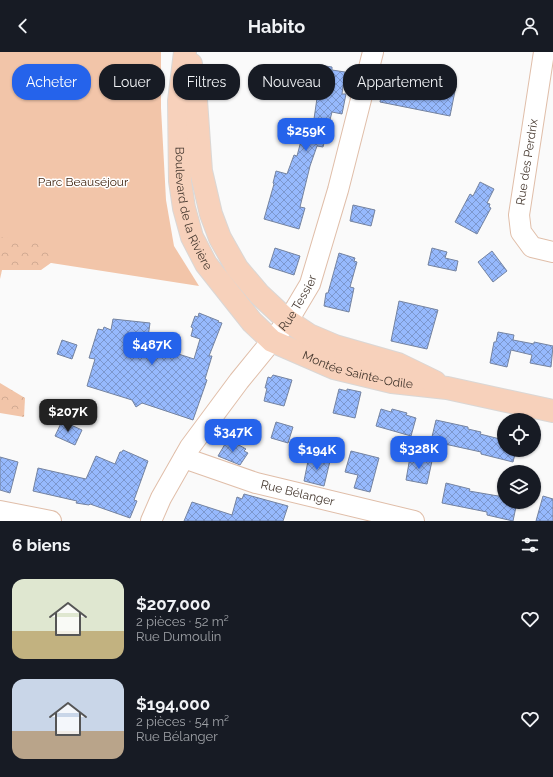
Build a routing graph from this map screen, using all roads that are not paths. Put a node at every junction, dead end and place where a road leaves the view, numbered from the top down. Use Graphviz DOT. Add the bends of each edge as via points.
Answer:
graph roads {
  1 [pos="185,52"];
  2 [pos="190,52"];
  3 [pos="373,52"];
  4 [pos="544,52"];
  5 [pos="553,252"];
  6 [pos="288,320"];
  7 [pos="272,341"];
  8 [pos="447,388"];
  9 [pos="553,411"];
  10 [pos="184,458"];
  11 [pos="0,511"];
  12 [pos="51,521"];
  13 [pos="151,521"];
  14 [pos="414,521"];
  1 -- 7 [label="main road, Boulevard de la Rivière" via="179,101 180,181 192,237 206,264 222,285 252,322"];
  2 -- 6 [label="main road, Boulevard de la Rivière" via="201,171 211,214 220,238 238,268 258,294"];
  3 -- 6 [label="street, Rue Tessier" via="338,190 310,284"];
  4 -- 5 [label="street, Rue des Perdrix" via="519,215 521,232 532,247"];
  6 -- 7 [label="street, Rue Tessier"];
  6 -- 8 [label="main road, Montée Sainte-Odile" via="309,335 335,346 398,364"];
  7 -- 8 [label="main road, Montée Sainte-Odile" via="334,368 392,382"];
  7 -- 10 [label="street, Rue Tessier"];
  8 -- 9 [label="main road, Montée Sainte-Odile"];
  10 -- 13 [label="street, Rue Tessier"];
  10 -- 14 [label="street, Rue Bélanger" via="256,483"];
  11 -- 12 [label="street"];
}
